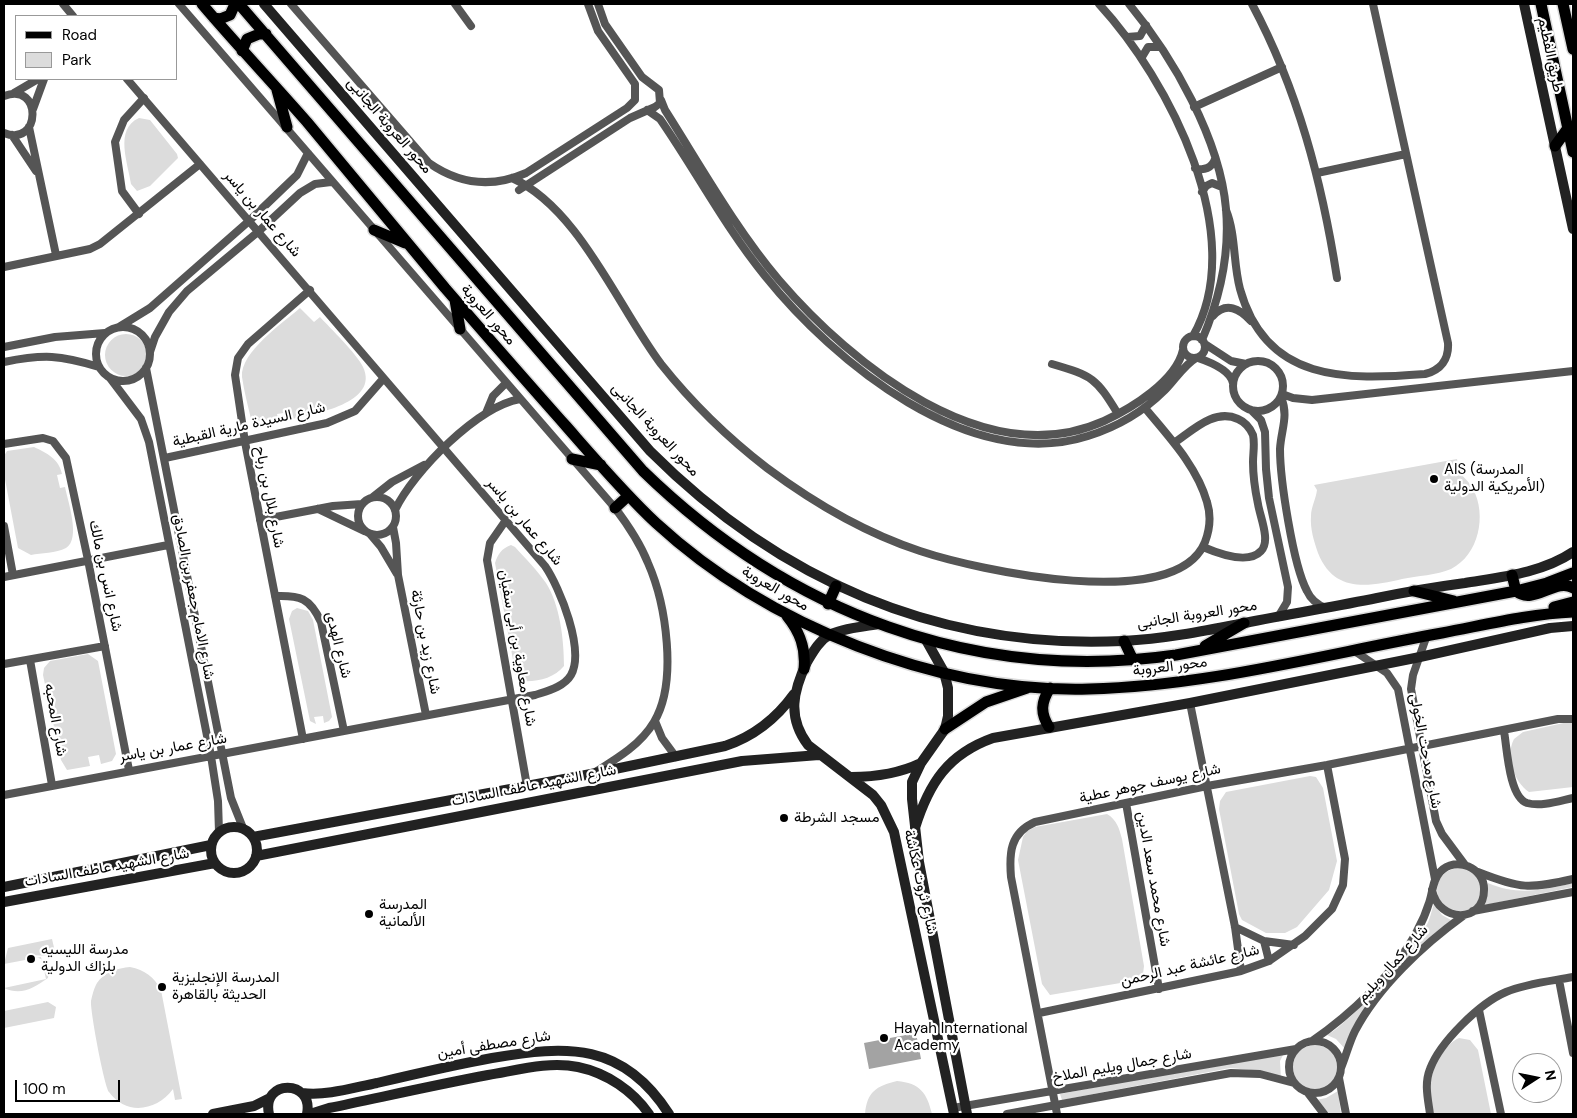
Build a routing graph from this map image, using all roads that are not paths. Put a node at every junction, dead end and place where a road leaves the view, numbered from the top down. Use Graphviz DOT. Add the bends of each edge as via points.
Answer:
graph roads {
  1 [pos="63,4"];
  2 [pos="179,4"];
  3 [pos="202,4"];
  4 [pos="237,4"];
  5 [pos="264,4"];
  6 [pos="291,4"];
  7 [pos="455,4"];
  8 [pos="588,4"];
  9 [pos="598,4"];
  10 [pos="1099,4"];
  11 [pos="1129,4"];
  12 [pos="1252,4"];
  13 [pos="1373,4"];
  14 [pos="1524,4"];
  15 [pos="1541,4"];
  16 [pos="1564,4"];
  17 [pos="73,15"];
  18 [pos="214,18"];
  19 [pos="1146,24"];
  20 [pos="471,26"];
  21 [pos="266,34"];
  22 [pos="1127,37"];
  23 [pos="1160,47"];
  24 [pos="1573,49"];
  25 [pos="242,51"];
  26 [pos="1142,58"];
  27 [pos="1282,67"];
  28 [pos="36,80"];
  29 [pos="44,80"];
  30 [pos="128,80"];
  31 [pos="276,88"];
  32 [pos="14,93"];
  33 [pos="4,95"];
  34 [pos="144,98"];
  35 [pos="661,100"];
  36 [pos="1194,106"];
  37 [pos="33,109"];
  38 [pos="647,110"];
  39 [pos="29,128"];
  40 [pos="287,128"];
  41 [pos="1568,128"];
  42 [pos="8,134"];
  43 [pos="1555,146"];
  44 [pos="1573,152"];
  45 [pos="308,153"];
  46 [pos="1406,154"];
  47 [pos="1215,159"];
  48 [pos="200,164"];
  49 [pos="1195,168"];
  50 [pos="36,171"];
  51 [pos="1318,173"];
  52 [pos="512,178"];
  53 [pos="331,182"];
  54 [pos="528,185"];
  55 [pos="1222,187"];
  56 [pos="519,190"];
  57 [pos="1202,192"];
  58 [pos="1226,210"];
  59 [pos="139,214"];
  60 [pos="249,221"];
  61 [pos="1573,229"];
  62 [pos="374,230"];
  63 [pos="259,231"];
  64 [pos="408,244"];
  65 [pos="56,255"];
  66 [pos="4,267"];
  67 [pos="1337,278"];
  68 [pos="310,290"];
  69 [pos="454,298"];
  70 [pos="1212,318"];
  71 [pos="119,327"];
  72 [pos="460,329"];
  73 [pos="1259,329"];
  74 [pos="105,333"];
  75 [pos="1193,336"];
  76 [pos="1204,342"];
  77 [pos="4,347"];
  78 [pos="1184,350"];
  79 [pos="150,352"];
  80 [pos="1197,358"];
  81 [pos="866,361"];
  82 [pos="4,362"];
  83 [pos="1052,364"];
  84 [pos="1246,364"];
  85 [pos="99,367"];
  86 [pos="146,368"];
  87 [pos="860,369"];
  88 [pos="1573,371"];
  89 [pos="110,378"];
  90 [pos="383,380"];
  91 [pos="506,383"];
  92 [pos="1233,383"];
  93 [pos="1282,395"];
  94 [pos="520,399"];
  95 [pos="1145,408"];
  96 [pos="1251,410"];
  97 [pos="486,413"];
  98 [pos="1118,414"];
  99 [pos="1108,419"];
  100 [pos="1111,427"];
  101 [pos="245,442"];
  102 [pos="1174,443"];
  103 [pos="4,444"];
  104 [pos="443,448"];
  105 [pos="165,458"];
  106 [pos="572,460"];
  107 [pos="426,465"];
  108 [pos="601,465"];
  109 [pos="628,496"];
  110 [pos="373,498"];
  111 [pos="362,504"];
  112 [pos="615,508"];
  113 [pos="318,509"];
  114 [pos="395,510"];
  115 [pos="260,520"];
  116 [pos="506,520"];
  117 [pos="4,526"];
  118 [pos="393,527"];
  119 [pos="367,533"];
  120 [pos="168,545"];
  121 [pos="1203,547"];
  122 [pos="1573,552"];
  123 [pos="88,560"];
  124 [pos="1573,573"];
  125 [pos="398,574"];
  126 [pos="13,575"];
  127 [pos="1512,575"];
  128 [pos="4,577"];
  129 [pos="836,586"];
  130 [pos="1573,588"];
  131 [pos="1414,591"];
  132 [pos="1516,591"];
  133 [pos="275,596"];
  134 [pos="1458,602"];
  135 [pos="1573,602"];
  136 [pos="828,604"];
  137 [pos="1326,608"];
  138 [pos="1573,612"];
  139 [pos="786,614"];
  140 [pos="1278,617"];
  141 [pos="1507,620"];
  142 [pos="1244,623"];
  143 [pos="878,624"];
  144 [pos="1573,626"];
  145 [pos="830,635"];
  146 [pos="1427,635"];
  147 [pos="926,640"];
  148 [pos="1124,641"];
  149 [pos="105,646"];
  150 [pos="1353,650"];
  151 [pos="1197,651"];
  152 [pos="1420,658"];
  153 [pos="30,660"];
  154 [pos="1133,660"];
  155 [pos="4,664"];
  156 [pos="1373,666"];
  157 [pos="804,669"];
  158 [pos="944,672"];
  159 [pos="1032,686"];
  160 [pos="1050,688"];
  161 [pos="794,694"];
  162 [pos="512,700"];
  163 [pos="1190,703"];
  164 [pos="426,715"];
  165 [pos="1573,719"];
  166 [pos="655,721"];
  167 [pos="1049,727"];
  168 [pos="945,730"];
  169 [pos="344,731"];
  170 [pos="1504,731"];
  171 [pos="303,739"];
  172 [pos="1421,746"];
  173 [pos="1410,748"];
  174 [pos="224,753"];
  175 [pos="819,755"];
  176 [pos="211,756"];
  177 [pos="676,757"];
  178 [pos="921,763"];
  179 [pos="1327,765"];
  180 [pos="129,770"];
  181 [pos="591,774"];
  182 [pos="851,777"];
  183 [pos="52,785"];
  184 [pos="527,786"];
  185 [pos="1207,786"];
  186 [pos="512,789"];
  187 [pos="4,794"];
  188 [pos="1573,798"];
  189 [pos="530,802"];
  190 [pos="1126,803"];
  191 [pos="515,805"];
  192 [pos="243,828"];
  193 [pos="915,828"];
  194 [pos="219,832"];
  195 [pos="253,837"];
  196 [pos="211,845"];
  197 [pos="256,856"];
  198 [pos="215,863"];
  199 [pos="1465,865"];
  200 [pos="1477,872"];
  201 [pos="49,877"];
  202 [pos="1435,879"];
  203 [pos="1573,880"];
  204 [pos="4,886"];
  205 [pos="1432,890"];
  206 [pos="1573,892"];
  207 [pos="52,893"];
  208 [pos="4,902"];
  209 [pos="1473,912"];
  210 [pos="1463,916"];
  211 [pos="1235,927"];
  212 [pos="1264,940"];
  213 [pos="1294,945"];
  214 [pos="1269,961"];
  215 [pos="1241,971"];
  216 [pos="1573,977"];
  217 [pos="1559,980"];
  218 [pos="1159,989"];
  219 [pos="1479,1010"];
  220 [pos="1039,1013"];
  221 [pos="1312,1041"];
  222 [pos="1296,1048"];
  223 [pos="1573,1053"];
  224 [pos="470,1062"];
  225 [pos="1342,1068"];
  226 [pos="473,1078"];
  227 [pos="1339,1078"];
  228 [pos="1294,1083"];
  229 [pos="1053,1092"];
  230 [pos="302,1093"];
  231 [pos="1308,1093"];
  232 [pos="270,1098"];
  233 [pos="1055,1105"];
  234 [pos="966,1110"];
  235 [pos="954,1111"];
  236 [pos="213,1114"];
  237 [pos="269,1114"];
  238 [pos="309,1114"];
  239 [pos="649,1114"];
  240 [pos="670,1114"];
  241 [pos="1007,1114"];
  242 [pos="1057,1114"];
  243 [pos="1324,1114"];
  244 [pos="1346,1114"];
  245 [pos="1430,1114"];
  246 [pos="1501,1114"];
  1 -- 17 [label="street"];
  2 -- 40 [label="street"];
  3 -- 18 [label="main road, محور العروبة"];
  4 -- 18 [label="main road" via="230,15"];
  4 -- 21 [label="main road, محور العروبة"];
  5 -- 129 [label="street, محور العروبة الجانبى" via="650,451 736,527"];
  6 -- 52 [label="street" via="429,163 453,177 471,182"];
  7 -- 20 [label="street"];
  8 -- 52 [label="street" via="598,31 635,84 635,100 534,168"];
  9 -- 35 [label="street" via="605,24 642,77 659,90"];
  10 -- 22 [label="street"];
  11 -- 19 [label="street"];
  12 -- 27 [label="street"];
  13 -- 46 [label="street"];
  14 -- 43 [label="street, طريق الفطيم"];
  15 -- 41 [label="main road"];
  16 -- 24 [label="main road"];
  18 -- 25 [label="main road, محور العروبة"];
  19 -- 22 [label="street" via="1140,36"];
  19 -- 23 [label="street"];
  21 -- 25 [label="main road" via="247,39"];
  21 -- 136 [label="main road, محور العروبة" via="643,471 722,541"];
  22 -- 26 [label="street"];
  23 -- 26 [label="street" via="1148,47"];
  23 -- 36 [label="street"];
  25 -- 31 [label="main road, محور العروبة"];
  26 -- 49 [label="street" via="1168,102"];
  27 -- 36 [label="street"];
  27 -- 51 [label="street"];
  28 -- 32 [label="street"];
  29 -- 37 [label="street"];
  30 -- 34 [label="street, شارع عمار بن ياسر"];
  31 -- 40 [label="main road"];
  31 -- 64 [label="main road, محور العروبة"];
  32 -- 33 [label="street"];
  32 -- 37 [label="street" via="28,100"];
  34 -- 48 [label="street, شارع عمار بن ياسر"];
  34 -- 59 [label="street" via="124,120 116,142 122,191"];
  35 -- 38 [label="street"];
  35 -- 81 [label="street" via="741,228 778,278 822,325"];
  36 -- 47 [label="street"];
  37 -- 39 [label="street"];
  38 -- 54 [label="street" via="624,121"];
  38 -- 87 [label="street" via="660,119 764,275 814,330"];
  39 -- 42 [label="street" via="18,134"];
  39 -- 50 [label="street" via="35,149"];
  40 -- 45 [label="street"];
  41 -- 43 [label="main road"];
  41 -- 44 [label="main road"];
  42 -- 50 [label="street"];
  43 -- 61 [label="street, طريق الفطيم"];
  45 -- 53 [label="street"];
  45 -- 60 [label="street" via="297,176"];
  46 -- 51 [label="street"];
  46 -- 73 [label="street" via="1448,342 1448,354 1442,365 1425,374 1370,378 1333,375 1295,362"];
  47 -- 49 [label="street" via="1206,169"];
  47 -- 55 [label="street"];
  48 -- 59 [label="street"];
  48 -- 60 [label="street, شارع عمار بن ياسر"];
  49 -- 57 [label="street"];
  50 -- 65 [label="street"];
  51 -- 67 [label="street"];
  52 -- 54 [label="street"];
  53 -- 62 [label="street"];
  53 -- 63 [label="street" via="307,188"];
  54 -- 56 [label="street"];
  54 -- 121 [label="street" via="544,197 573,231 662,364 708,416 788,483 854,523 947,560 1012,574 1069,580 1129,580 1169,575 1188,565"];
  55 -- 57 [label="street" via="1212,183"];
  55 -- 58 [label="street"];
  57 -- 75 [label="street" via="1213,249 1213,272 1207,306"];
  58 -- 70 [label="street" via="1222,282"];
  58 -- 73 [label="street" via="1241,291"];
  59 -- 65 [label="street" via="100,244"];
  60 -- 63 [label="street, شارع عمار بن ياسر"];
  60 -- 71 [label="street" via="150,308"];
  62 -- 64 [label="main road"];
  62 -- 72 [label="street"];
  63 -- 68 [label="street, شارع عمار بن ياسر"];
  63 -- 79 [label="street" via="177,301 154,337"];
  64 -- 69 [label="main road, محور العروبة"];
  65 -- 66 [label="street"];
  68 -- 90 [label="street, شارع عمار بن ياسر"];
  68 -- 101 [label="street, شارع بلال بن رباح" via="248,344 238,358 235,375"];
  69 -- 72 [label="main road"];
  69 -- 108 [label="main road, محور العروبة"];
  70 -- 73 [label="street" via="1219,310 1236,308"];
  70 -- 76 [label="street"];
  71 -- 74 [label="street"];
  71 -- 79 [label="street" via="140,332"];
  72 -- 91 [label="street"];
  74 -- 77 [label="street"];
  74 -- 85 [label="street" via="96,349"];
  75 -- 76 [label="street"];
  75 -- 78 [label="street" via="1185,341"];
  76 -- 80 [label="street" via="1204,352"];
  76 -- 84 [label="street" via="1231,361"];
  78 -- 80 [label="street" via="1188,357"];
  78 -- 98 [label="street" via="1178,363 1160,384"];
  79 -- 86 [label="street"];
  80 -- 92 [label="street" via="1226,372"];
  80 -- 95 [label="street"];
  81 -- 87 [label="street"];
  81 -- 99 [label="street" via="921,399 965,421 994,430 1020,435 1054,434 1087,428"];
  82 -- 85 [label="street" via="54,356"];
  83 -- 98 [label="street" via="1092,378 1101,386"];
  84 -- 92 [label="street" via="1236,374"];
  84 -- 93 [label="street" via="1258,361 1277,369 1283,380"];
  85 -- 89 [label="street"];
  86 -- 89 [label="street" via="134,379"];
  86 -- 105 [label="street, شارع الامام جعفر بن الصادق"];
  87 -- 100 [label="street" via="929,414 1000,441 1053,443 1086,437"];
  88 -- 93 [label="street" via="1306,400"];
  89 -- 120 [label="street, شارع الامام جعفر بن الصادق" via="132,405 145,429"];
  90 -- 101 [label="street, شارع السيدة مارية القبطية" via="364,402 346,416"];
  90 -- 104 [label="street, شارع عمار بن ياسر"];
  91 -- 94 [label="street"];
  91 -- 97 [label="street" via="493,396"];
  92 -- 96 [label="street" via="1236,398"];
  93 -- 96 [label="street" via="1275,405 1266,410"];
  93 -- 137 [label="street" via="1286,411 1281,458 1294,544 1306,589 1316,603"];
  94 -- 97 [label="street" via="506,402"];
  94 -- 106 [label="street"];
  95 -- 100 [label="street"];
  95 -- 102 [label="street"];
  96 -- 140 [label="street" via="1266,432 1269,498 1288,587 1288,602"];
  97 -- 104 [label="street"];
  98 -- 99 [label="street"];
  99 -- 100 [label="street"];
  101 -- 105 [label="street, شارع السيدة مارية القبطية"];
  101 -- 115 [label="street, شارع بلال بن رباح"];
  102 -- 121 [label="street" via="1207,502 1210,528"];
  102 -- 121 [label="street" via="1206,421 1221,416 1241,420 1253,437 1255,486 1264,547 1257,555 1242,556"];
  103 -- 123 [label="street, شارع انس بن مالك" via="43,438 60,448 66,458"];
  104 -- 107 [label="street"];
  104 -- 116 [label="street, شارع عمار بن ياسر"];
  105 -- 174 [label="street, شارع الامام جعفر بن الصادق"];
  106 -- 108 [label="main road"];
  106 -- 112 [label="street"];
  107 -- 110 [label="street" via="403,475"];
  107 -- 114 [label="street" via="408,486"];
  108 -- 109 [label="main road, محور العروبة"];
  109 -- 112 [label="main road"];
  109 -- 139 [label="main road, محور العروبة" via="689,551"];
  110 -- 111 [label="street"];
  110 -- 114 [label="street" via="386,499"];
  111 -- 113 [label="street"];
  111 -- 119 [label="street" via="358,518"];
  112 -- 166 [label="street, شارع الشهيد عاطف السادات" via="649,564 665,634 668,676"];
  113 -- 115 [label="street"];
  113 -- 119 [label="street, شارع زيد بن حارثة"];
  114 -- 118 [label="street"];
  115 -- 133 [label="street, شارع بلال بن رباح"];
  116 -- 162 [label="street, شارع معاوية بن أبى سفيان" via="490,544 487,560"];
  116 -- 162 [label="street, شارع عمار بن ياسر" via="556,584 564,604 576,658 567,681 549,690"];
  117 -- 126 [label="street"];
  118 -- 119 [label="street" via="385,534"];
  118 -- 125 [label="street, شارع زيد بن حارثة"];
  119 -- 125 [label="street, شارع زيد بن حارثة" via="381,546"];
  120 -- 123 [label="street"];
  120 -- 176 [label="street, شارع الامام جعفر بن الصادق"];
  122 -- 127 [label="street, محور العروبة الجانبى" via="1547,565"];
  123 -- 126 [label="street"];
  123 -- 149 [label="street, شارع انس بن مالك"];
  124 -- 132 [label="main road, محور العروبة"];
  125 -- 164 [label="street, شارع زيد بن حارثة"];
  126 -- 128 [label="street"];
  127 -- 131 [label="street, محور العروبة الجانبى"];
  127 -- 132 [label="main road"];
  129 -- 136 [label="main road"];
  129 -- 148 [label="street, محور العروبة الجانبى" via="906,613 980,632 1051,641"];
  130 -- 132 [label="main road" via="1563,586 1529,596"];
  131 -- 134 [label="main road"];
  131 -- 137 [label="street, محور العروبة الجانبى"];
  132 -- 134 [label="main road, محور العروبة"];
  133 -- 169 [label="street, شارع الهدى" via="300,598 315,610"];
  133 -- 171 [label="street, شارع بلال بن رباح"];
  134 -- 151 [label="main road, محور العروبة"];
  135 -- 141 [label="main road" via="1527,611"];
  136 -- 143 [label="main road, محور العروبة"];
  137 -- 140 [label="street, محور العروبة الجانبى"];
  138 -- 141 [label="main road, محور العروبة"];
  139 -- 145 [label="main road, محور العروبة"];
  139 -- 157 [label="main road" via="803,645"];
  140 -- 142 [label="street, محور العروبة الجانبى"];
  141 -- 146 [label="main road, محور العروبة"];
  142 -- 148 [label="street, محور العروبة الجانبى" via="1184,635"];
  142 -- 151 [label="main road"];
  143 -- 145 [label="street"];
  143 -- 147 [label="main road, محور العروبة"];
  144 -- 152 [label="street" via="1550,628"];
  145 -- 157 [label="street, شارع ثروت عكاشة" via="814,650"];
  145 -- 158 [label="main road, محور العروبة" via="888,657"];
  146 -- 150 [label="main road, محور العروبة"];
  146 -- 152 [label="street, شارع مدحت الخولى"];
  147 -- 154 [label="main road, محور العروبة" via="1024,658"];
  147 -- 158 [label="street, شارع ثروت عكاشة"];
  148 -- 154 [label="main road"];
  149 -- 153 [label="street"];
  149 -- 180 [label="street, شارع انس بن مالك"];
  150 -- 156 [label="street, شارع مدحت الخولى"];
  150 -- 160 [label="main road, محور العروبة" via="1178,683"];
  151 -- 154 [label="main road, محور العروبة"];
  152 -- 156 [label="street"];
  152 -- 172 [label="street, شارع مدحت الخولى" via="1411,683"];
  153 -- 155 [label="street"];
  153 -- 183 [label="street, شارع المحبه"];
  156 -- 163 [label="street"];
  156 -- 173 [label="street, شارع مدحت الخولى" via="1387,673 1396,683"];
  157 -- 161 [label="street, شارع ثروت عكاشة"];
  158 -- 159 [label="main road, محور العروبة"];
  158 -- 168 [label="street, شارع ثروت عكاشة" via="949,702"];
  159 -- 160 [label="main road, محور العروبة"];
  159 -- 168 [label="main road" via="986,702"];
  160 -- 167 [label="main road" via="1042,708"];
  161 -- 175 [label="street, شارع ثروت عكاشة" via="796,721 801,735"];
  161 -- 177 [label="street, شارع الشهيد عاطف السادات" via="776,716 752,734 725,746"];
  162 -- 164 [label="street, شارع عمار بن ياسر"];
  162 -- 184 [label="street, شارع معاوية بن أبى سفيان"];
  163 -- 167 [label="street"];
  163 -- 185 [label="street"];
  164 -- 169 [label="street, شارع عمار بن ياسر"];
  165 -- 170 [label="street, شارع يوسف جوهر عطية" via="1558,719"];
  166 -- 177 [label="street" via="659,733"];
  166 -- 181 [label="street, شارع الشهيد عاطف السادات" via="624,754"];
  167 -- 193 [label="street" via="994,738 967,750 942,772 930,788"];
  168 -- 178 [label="street, شارع ثروت عكاشة"];
  169 -- 171 [label="street, شارع عمار بن ياسر"];
  170 -- 172 [label="street, شارع يوسف جوهر عطية"];
  170 -- 188 [label="street" via="1514,789 1519,798 1533,804"];
  171 -- 174 [label="street, شارع عمار بن ياسر"];
  172 -- 173 [label="street, شارع يوسف جوهر عطية"];
  172 -- 199 [label="street, شارع مدحت الخولى" via="1439,828"];
  173 -- 179 [label="street, شارع يوسف جوهر عطية"];
  173 -- 202 [label="street, شارع مدحت الخولى"];
  174 -- 176 [label="street, شارع عمار بن ياسر"];
  174 -- 192 [label="street, شارع الامام جعفر بن الصادق" via="231,798"];
  175 -- 182 [label="street, شارع ثروت عكاشة"];
  175 -- 189 [label="street, شارع الشهيد عاطف السادات" via="742,761"];
  176 -- 180 [label="street, شارع عمار بن ياسر"];
  176 -- 194 [label="street, شارع الامام جعفر بن الصادق"];
  177 -- 181 [label="street, شارع الشهيد عاطف السادات"];
  178 -- 182 [label="street" via="882,776"];
  178 -- 193 [label="street, شارع ثروت عكاشة" via="912,782"];
  179 -- 185 [label="street, شارع يوسف جوهر عطية"];
  179 -- 213 [label="street, شارع عائشة عبد الرحمن" via="1345,859 1343,886 1332,909"];
  180 -- 183 [label="street, شارع عمار بن ياسر"];
  181 -- 184 [label="street, شارع الشهيد عاطف السادات"];
  182 -- 235 [label="street, شارع ثروت عكاشة" via="881,805 894,832"];
  183 -- 187 [label="street, شارع عمار بن ياسر"];
  184 -- 186 [label="street, شارع الشهيد عاطف السادات"];
  184 -- 189 [label="street"];
  185 -- 190 [label="street, شارع يوسف جوهر عطية"];
  185 -- 211 [label="street"];
  186 -- 191 [label="street"];
  186 -- 195 [label="street, شارع الشهيد عاطف السادات"];
  189 -- 191 [label="street, شارع الشهيد عاطف السادات"];
  190 -- 218 [label="street, شارع محمد سعد الدين"];
  190 -- 220 [label="street, شارع يوسف جوهر عطية" via="1035,822 1018,832 1013,841 1011,877"];
  191 -- 197 [label="street, شارع الشهيد عاطف السادات"];
  192 -- 194 [label="street" via="230,826"];
  192 -- 195 [label="street"];
  193 -- 234 [label="street, شارع ثروت عكاشة"];
  194 -- 196 [label="street"];
  195 -- 197 [label="street"];
  196 -- 198 [label="street"];
  196 -- 201 [label="street, شارع الشهيد عاطف السادات"];
  197 -- 198 [label="street" via="250,866 239,872 225,871"];
  198 -- 207 [label="street, شارع الشهيد عاطف السادات"];
  199 -- 200 [label="street"];
  199 -- 202 [label="street" via="1448,866"];
  200 -- 203 [label="street" via="1532,888"];
  200 -- 209 [label="street" via="1484,890 1481,902"];
  201 -- 204 [label="street, شارع الشهيد عاطف السادات"];
  201 -- 207 [label="street"];
  202 -- 205 [label="street"];
  205 -- 210 [label="street" via="1442,910"];
  205 -- 221 [label="street, شارع كمال ويليم" via="1424,917 1401,956 1355,1007"];
  206 -- 209 [label="street"];
  207 -- 208 [label="street, شارع الشهيد عاطف السادات"];
  209 -- 210 [label="street"];
  210 -- 225 [label="street, شارع كمال ويليم" via="1418,953 1369,1009 1354,1033"];
  211 -- 212 [label="street"];
  211 -- 215 [label="street"];
  212 -- 213 [label="street"];
  212 -- 214 [label="street"];
  213 -- 214 [label="street, شارع عائشة عبد الرحمن"];
  214 -- 215 [label="street, شارع عائشة عبد الرحمن"];
  215 -- 218 [label="street, شارع عائشة عبد الرحمن"];
  216 -- 217 [label="street"];
  217 -- 219 [label="street" via="1508,991"];
  217 -- 223 [label="street"];
  218 -- 220 [label="street, شارع عائشة عبد الرحمن"];
  219 -- 245 [label="street" via="1442,1047 1430,1069 1427,1082"];
  219 -- 246 [label="street"];
  220 -- 229 [label="street, شارع يوسف جوهر عطية"];
  221 -- 222 [label="street"];
  221 -- 225 [label="street" via="1323,1042 1333,1048"];
  222 -- 228 [label="street" via="1288,1065"];
  222 -- 229 [label="street, شارع جمال ويليم الملاخ"];
  224 -- 226 [label="street"];
  224 -- 230 [label="street, شارع مصطفى أمين" via="328,1093"];
  224 -- 240 [label="street, شارع مصطفى أمين" via="548,1049 594,1054 632,1073"];
  225 -- 227 [label="street"];
  226 -- 238 [label="street, شارع مصطفى أمين"];
  226 -- 239 [label="street, شارع مصطفى أمين" via="549,1065 578,1067 604,1076 622,1087"];
  227 -- 231 [label="street" via="1330,1090"];
  227 -- 244 [label="street"];
  228 -- 231 [label="street"];
  228 -- 233 [label="street, شارع جمال ويليم الملاخ" via="1260,1074 1231,1073"];
  229 -- 233 [label="street, شارع يوسف جوهر عطية"];
  229 -- 234 [label="street, شارع جمال ويليم الملاخ"];
  230 -- 232 [label="street, شارع مصطفى أمين" via="287,1087 279,1089"];
  230 -- 238 [label="street"];
  231 -- 243 [label="street"];
  232 -- 236 [label="street" via="254,1106"];
  232 -- 237 [label="street"];
  233 -- 241 [label="street, شارع جمال ويليم الملاخ"];
  233 -- 242 [label="street, شارع يوسف جوهر عطية"];
  234 -- 235 [label="street, شارع جمال ويليم الملاخ"];
}
